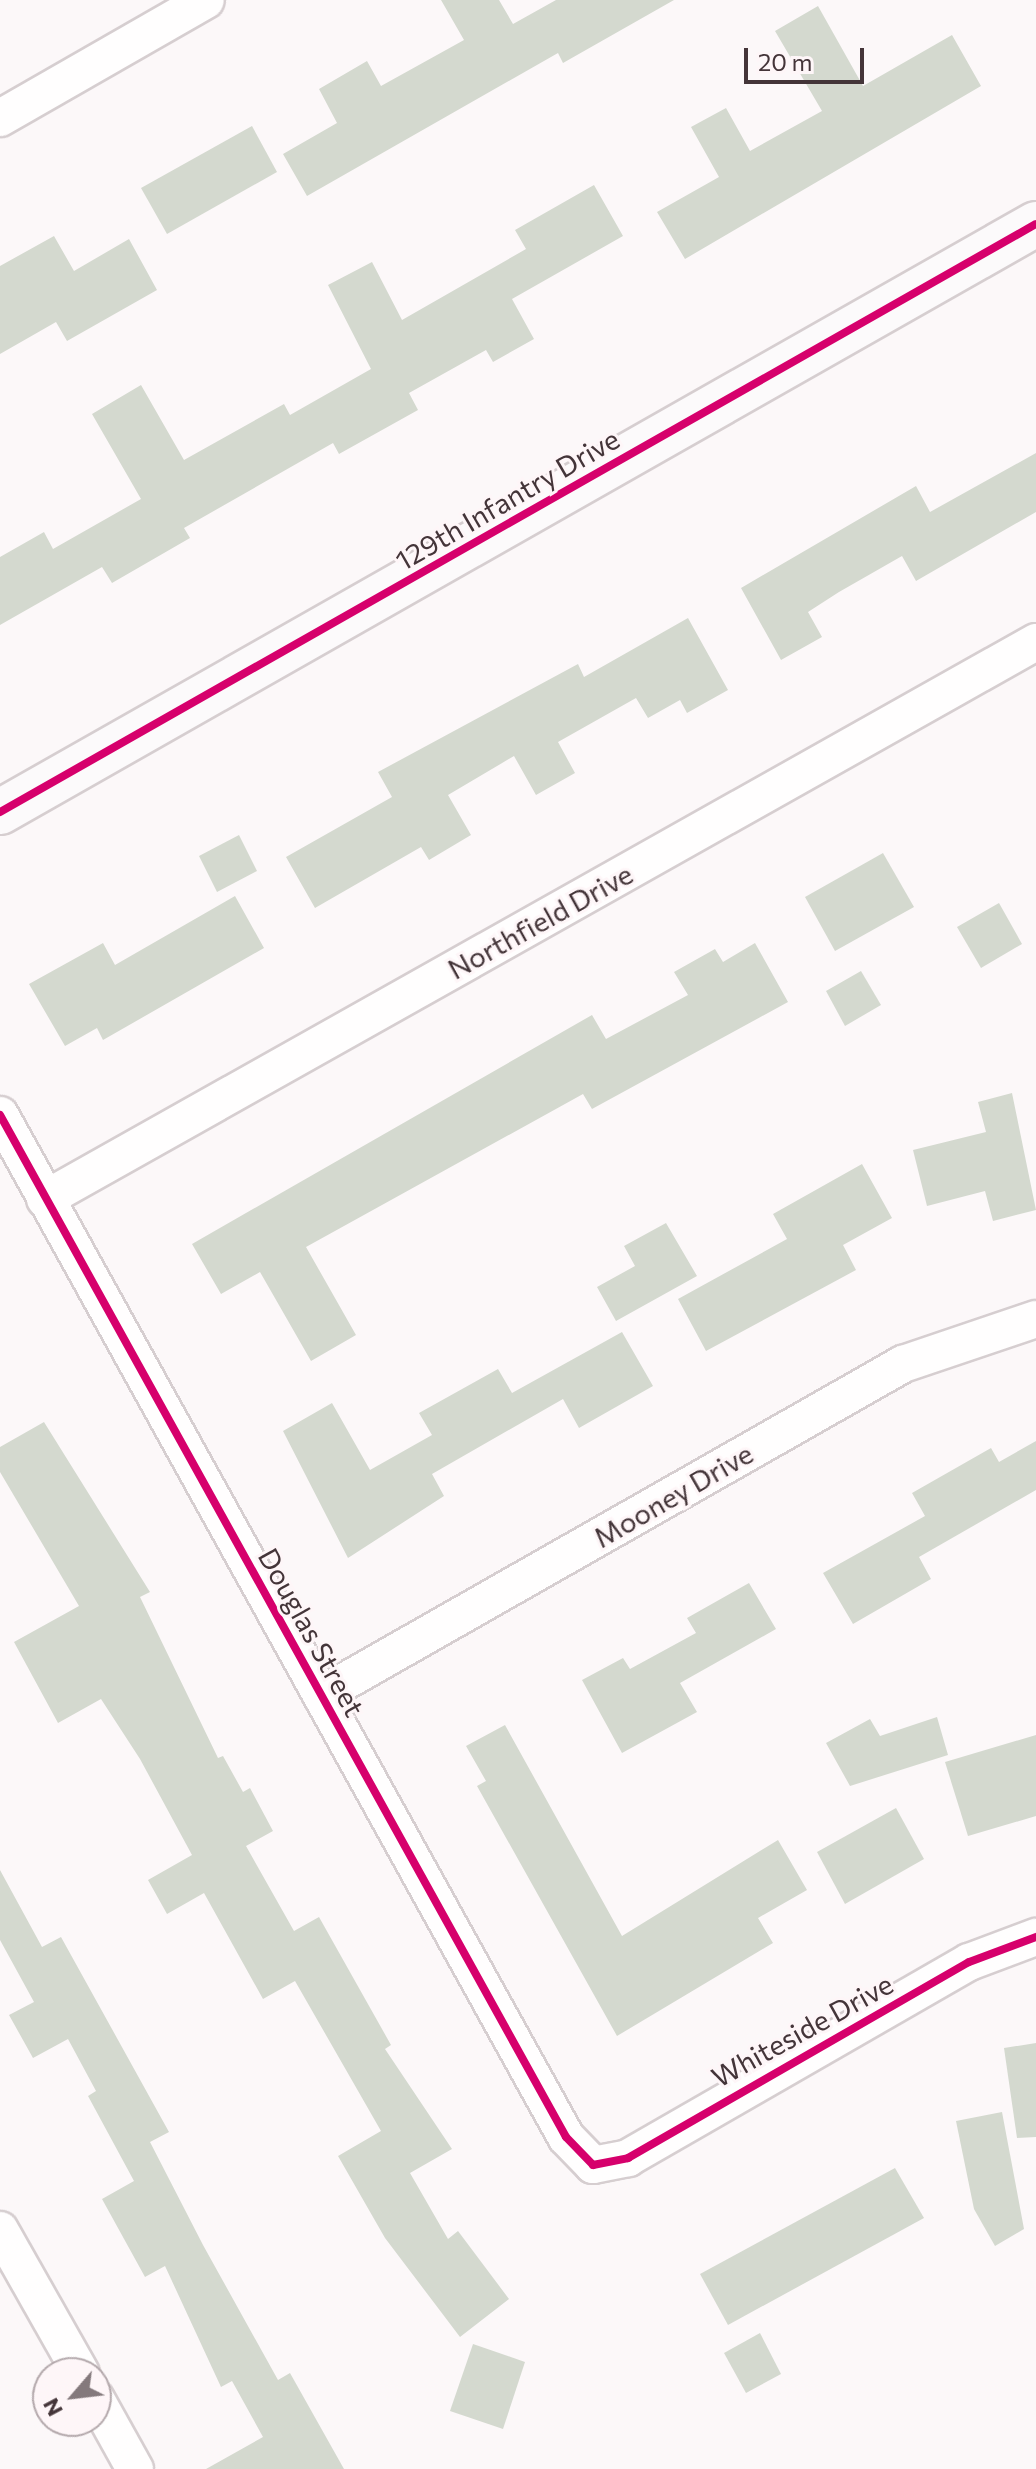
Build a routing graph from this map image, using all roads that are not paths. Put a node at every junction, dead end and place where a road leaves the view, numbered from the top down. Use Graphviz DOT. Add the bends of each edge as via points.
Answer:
graph roads {
  1 [pos="206,0"];
  2 [pos="0,118"];
  3 [pos="1036,224"];
  4 [pos="1036,642"];
  5 [pos="0,812"];
  6 [pos="0,1115"];
  7 [pos="45,1199"];
  8 [pos="1036,1319"];
  9 [pos="321,1695"];
  10 [pos="1036,1937"];
  11 [pos="593,2165"];
  12 [pos="0,2230"];
  13 [pos="9,2268"];
  14 [pos="70,2357"];
  15 [pos="112,2428"];
  16 [pos="135,2469"];
  1 -- 2 [label="street"];
  3 -- 5 [label="street, 129th Infantry Drive"];
  4 -- 7 [label="street, Northfield Drive"];
  6 -- 7 [label="street, Douglas Street"];
  7 -- 9 [label="street, Douglas Street"];
  8 -- 9 [label="street, Mooney Drive" via="903,1364"];
  9 -- 11 [label="street, Douglas Street" via="566,2137"];
  10 -- 11 [label="street, Whiteside Drive" via="969,1962 628,2158"];
  12 -- 13 [label="street"];
  13 -- 14 [label="street"];
  15 -- 16 [label="street"];
}
